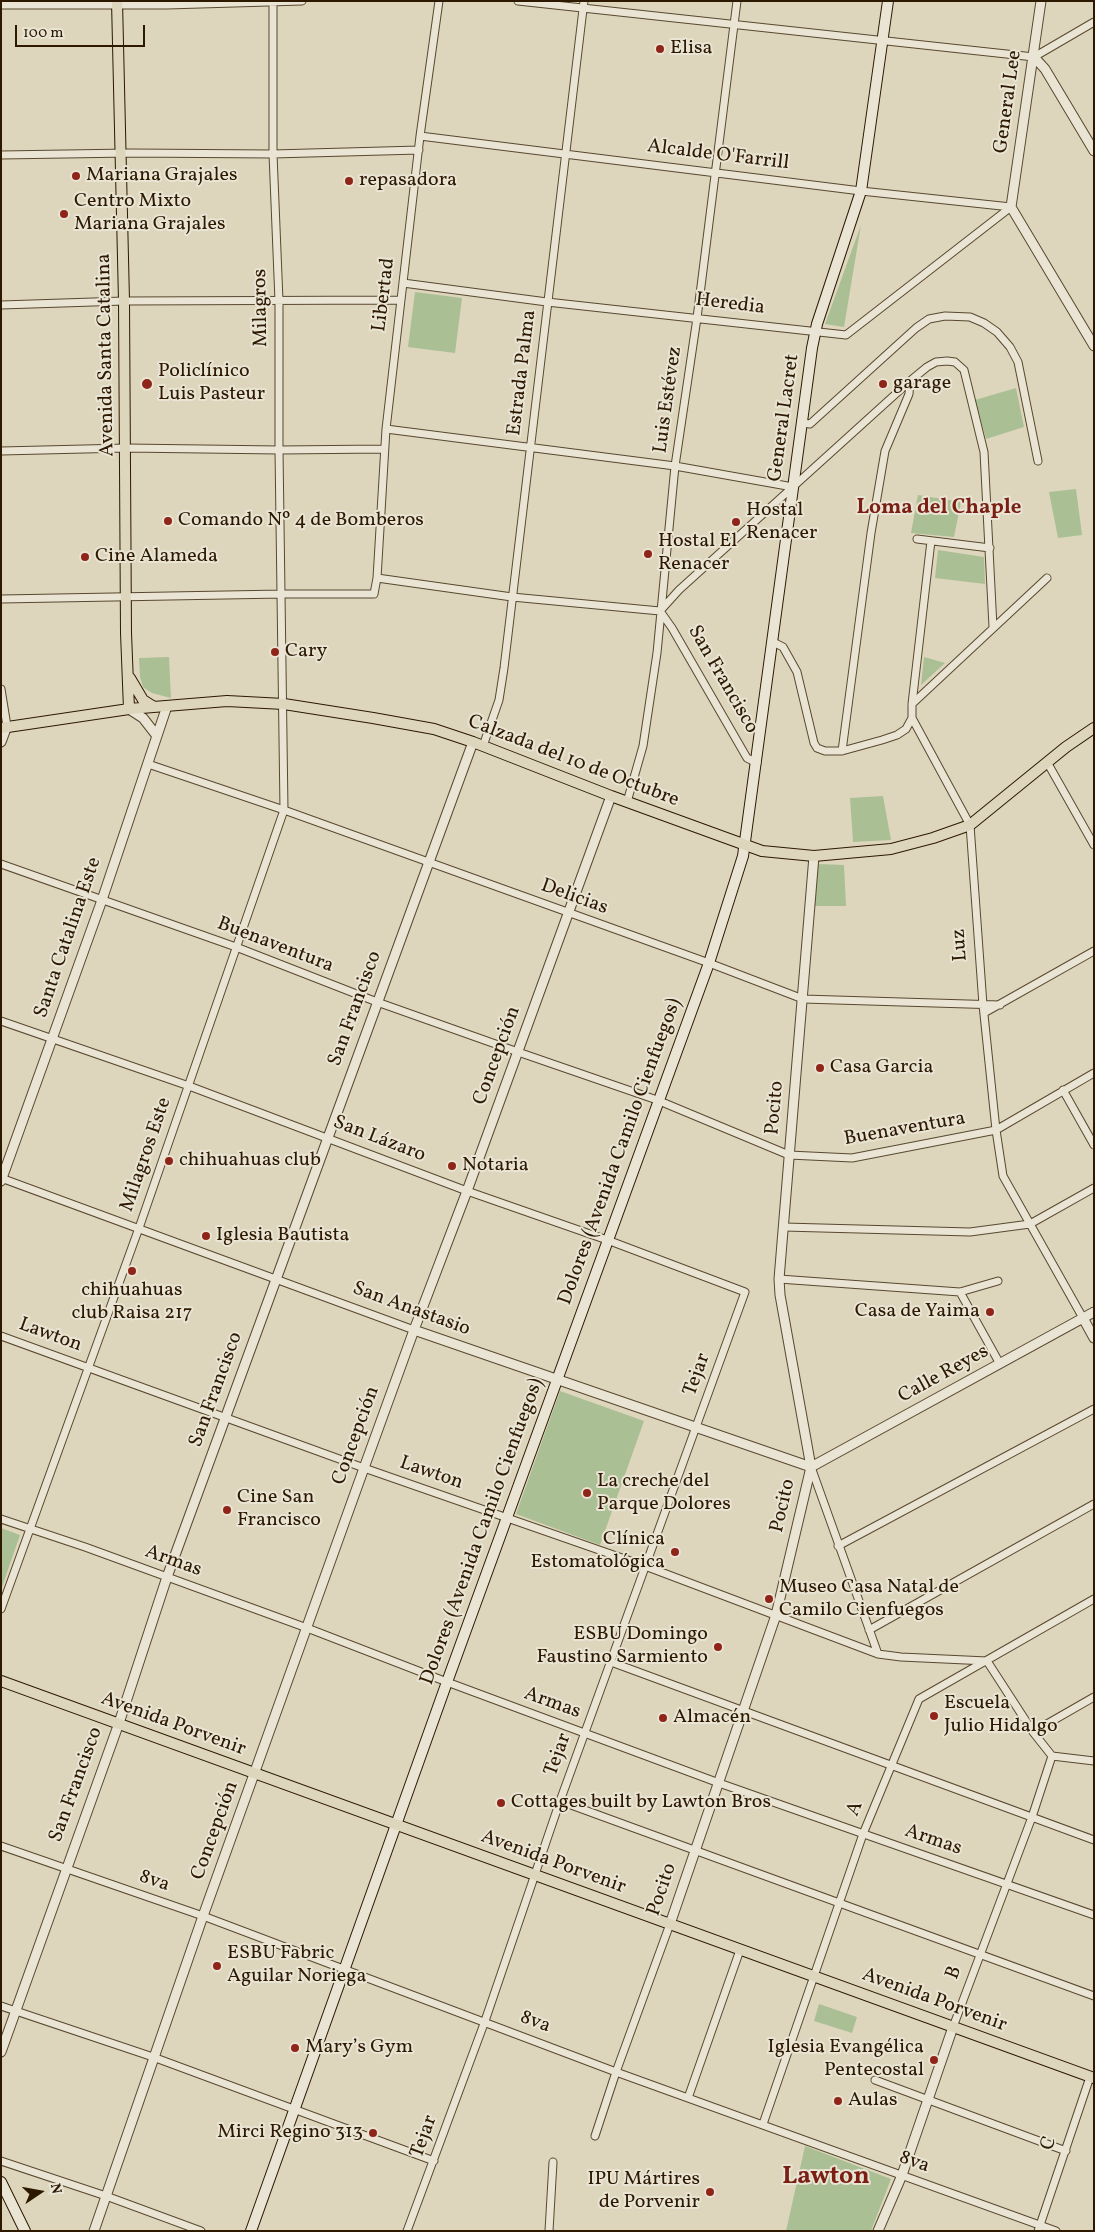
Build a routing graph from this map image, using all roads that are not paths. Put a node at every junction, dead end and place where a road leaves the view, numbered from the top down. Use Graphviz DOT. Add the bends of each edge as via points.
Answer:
graph roads {
  1 [pos="302,1"];
  2 [pos="439,1"];
  3 [pos="518,1"];
  4 [pos="738,1"];
  5 [pos="888,1"];
  6 [pos="1041,1"];
  7 [pos="273,2"];
  8 [pos="117,3"];
  9 [pos="583,4"];
  10 [pos="1,5"];
  11 [pos="1094,22"];
  12 [pos="734,26"];
  13 [pos="883,42"];
  14 [pos="1034,57"];
  15 [pos="420,136"];
  16 [pos="419,150"];
  17 [pos="1094,151"];
  18 [pos="122,153"];
  19 [pos="273,154"];
  20 [pos="564,154"];
  21 [pos="1,155"];
  22 [pos="715,171"];
  23 [pos="861,191"];
  24 [pos="1011,207"];
  25 [pos="403,283"];
  26 [pos="401,300"];
  27 [pos="124,301"];
  28 [pos="279,301"];
  29 [pos="548,302"];
  30 [pos="1,305"];
  31 [pos="697,318"];
  32 [pos="815,332"];
  33 [pos="1094,346"];
  34 [pos="910,381"];
  35 [pos="802,423"];
  36 [pos="386,429"];
  37 [pos="126,448"];
  38 [pos="530,448"];
  39 [pos="384,449"];
  40 [pos="279,450"];
  41 [pos="1,451"];
  42 [pos="1038,461"];
  43 [pos="675,466"];
  44 [pos="793,487"];
  45 [pos="918,539"];
  46 [pos="931,541"];
  47 [pos="990,548"];
  48 [pos="377,578"];
  49 [pos="1047,578"];
  50 [pos="282,594"];
  51 [pos="125,596"];
  52 [pos="512,596"];
  53 [pos="1,599"];
  54 [pos="660,612"];
  55 [pos="993,626"];
  56 [pos="773,642"];
  57 [pos="127,672"];
  58 [pos="1,689"];
  59 [pos="284,704"];
  60 [pos="912,704"];
  61 [pos="167,706"];
  62 [pos="154,707"];
  63 [pos="129,709"];
  64 [pos="912,718"];
  65 [pos="4,727"];
  66 [pos="1094,728"];
  67 [pos="157,736"];
  68 [pos="1,742"];
  69 [pos="472,742"];
  70 [pos="483,746"];
  71 [pos="842,751"];
  72 [pos="1047,762"];
  73 [pos="757,763"];
  74 [pos="148,764"];
  75 [pos="610,796"];
  76 [pos="627,802"];
  77 [pos="284,810"];
  78 [pos="970,824"];
  79 [pos="745,845"];
  80 [pos="1094,845"];
  81 [pos="814,856"];
  82 [pos="428,863"];
  83 [pos="1,864"];
  84 [pos="102,900"];
  85 [pos="569,914"];
  86 [pos="236,947"];
  87 [pos="1094,951"];
  88 [pos="709,963"];
  89 [pos="803,998"];
  90 [pos="377,1002"];
  91 [pos="983,1005"];
  92 [pos="1000,1005"];
  93 [pos="984,1013"];
  94 [pos="1,1021"];
  95 [pos="52,1039"];
  96 [pos="518,1052"];
  97 [pos="1094,1073"];
  98 [pos="189,1086"];
  99 [pos="1063,1090"];
  100 [pos="657,1100"];
  101 [pos="996,1130"];
  102 [pos="327,1137"];
  103 [pos="1094,1145"];
  104 [pos="790,1155"];
  105 [pos="2,1179"];
  106 [pos="1094,1188"];
  107 [pos="467,1191"];
  108 [pos="1030,1224"];
  109 [pos="784,1227"];
  110 [pos="139,1228"];
  111 [pos="607,1240"];
  112 [pos="275,1278"];
  113 [pos="779,1279"];
  114 [pos="998,1281"];
  115 [pos="745,1292"];
  116 [pos="960,1292"];
  117 [pos="1094,1312"];
  118 [pos="1083,1318"];
  119 [pos="414,1330"];
  120 [pos="1,1336"];
  121 [pos="1094,1338"];
  122 [pos="1000,1364"];
  123 [pos="88,1367"];
  124 [pos="557,1379"];
  125 [pos="1094,1409"];
  126 [pos="226,1418"];
  127 [pos="696,1427"];
  128 [pos="811,1467"];
  129 [pos="364,1468"];
  130 [pos="1094,1504"];
  131 [pos="508,1517"];
  132 [pos="1,1519"];
  133 [pos="29,1528"];
  134 [pos="838,1546"];
  135 [pos="645,1566"];
  136 [pos="167,1577"];
  137 [pos="1094,1599"];
  138 [pos="1,1609"];
  139 [pos="776,1615"];
  140 [pos="307,1628"];
  141 [pos="869,1630"];
  142 [pos="878,1654"];
  143 [pos="987,1661"];
  144 [pos="612,1662"];
  145 [pos="1,1680"];
  146 [pos="447,1682"];
  147 [pos="1094,1697"];
  148 [pos="745,1710"];
  149 [pos="119,1723"];
  150 [pos="1033,1732"];
  151 [pos="585,1733"];
  152 [pos="1052,1756"];
  153 [pos="1094,1761"];
  154 [pos="891,1766"];
  155 [pos="255,1774"];
  156 [pos="719,1783"];
  157 [pos="560,1801"];
  158 [pos="1032,1817"];
  159 [pos="396,1825"];
  160 [pos="863,1834"];
  161 [pos="1094,1840"];
  162 [pos="1,1846"];
  163 [pos="694,1850"];
  164 [pos="66,1868"];
  165 [pos="534,1874"];
  166 [pos="1007,1884"];
  167 [pos="840,1903"];
  168 [pos="1094,1915"];
  169 [pos="203,1916"];
  170 [pos="670,1924"];
  171 [pos="740,1950"];
  172 [pos="981,1955"];
  173 [pos="345,1968"];
  174 [pos="813,1975"];
  175 [pos="1094,1996"];
  176 [pos="1,2006"];
  177 [pos="16,2010"];
  178 [pos="485,2021"];
  179 [pos="953,2028"];
  180 [pos="1,2052"];
  181 [pos="153,2057"];
  182 [pos="616,2072"];
  183 [pos="1093,2074"];
  184 [pos="875,2080"];
  185 [pos="688,2098"];
  186 [pos="928,2099"];
  187 [pos="293,2111"];
  188 [pos="762,2124"];
  189 [pos="595,2136"];
  190 [pos="1066,2151"];
  191 [pos="1,2161"];
  192 [pos="434,2161"];
  193 [pos="552,2162"];
  194 [pos="902,2175"];
  195 [pos="1,2182"];
  196 [pos="106,2196"];
  197 [pos="1039,2228"];
  198 [pos="25,2231"];
  199 [pos="94,2231"];
  200 [pos="201,2231"];
  201 [pos="251,2231"];
  202 [pos="407,2231"];
  203 [pos="549,2231"];
  204 [pos="878,2231"];
  205 [pos="1056,2231"];
  1 -- 7 [label="street"];
  2 -- 15 [label="street, Libertad"];
  3 -- 9 [label="street"];
  4 -- 12 [label="street, Luis Estévez"];
  5 -- 13 [label="main road, General Lacret"];
  6 -- 14 [label="street, General Lee"];
  7 -- 8 [label="street"];
  7 -- 19 [label="street, Milagros"];
  8 -- 10 [label="street"];
  8 -- 18 [label="main road, Avenida Santa Catalina"];
  9 -- 12 [label="street"];
  9 -- 20 [label="street, Estrada Palma"];
  11 -- 14 [label="street"];
  12 -- 13 [label="street"];
  12 -- 22 [label="street, Luis Estévez"];
  13 -- 14 [label="street"];
  13 -- 23 [label="main road, General Lacret"];
  14 -- 17 [label="street" via="1045,69"];
  14 -- 24 [label="street, General Lee"];
  15 -- 16 [label="street, Libertad"];
  15 -- 20 [label="street, Alcalde O'Farrill"];
  16 -- 19 [label="street"];
  16 -- 25 [label="street, Libertad"];
  18 -- 19 [label="street"];
  18 -- 21 [label="street"];
  18 -- 27 [label="main road, Avenida Santa Catalina"];
  19 -- 28 [label="street, Milagros"];
  20 -- 22 [label="street, Alcalde O'Farrill"];
  20 -- 29 [label="street, Estrada Palma"];
  22 -- 23 [label="street, Alcalde O'Farrill"];
  22 -- 31 [label="street, Luis Estévez"];
  23 -- 24 [label="street, Alcalde O'Farrill"];
  23 -- 32 [label="main road, General Lacret"];
  24 -- 32 [label="street, Heredia" via="846,335"];
  24 -- 33 [label="street"];
  25 -- 26 [label="street, Libertad"];
  25 -- 29 [label="street, Heredia"];
  26 -- 28 [label="street"];
  26 -- 36 [label="street, Libertad"];
  27 -- 28 [label="street"];
  27 -- 30 [label="street"];
  27 -- 37 [label="main road, Avenida Santa Catalina"];
  28 -- 40 [label="street, Milagros"];
  29 -- 31 [label="street, Heredia"];
  29 -- 38 [label="street, Estrada Palma"];
  31 -- 32 [label="street, Heredia"];
  31 -- 43 [label="street, Luis Estévez"];
  32 -- 35 [label="main road, General Lacret"];
  34 -- 44 [label="street"];
  34 -- 47 [label="street" via="936,362 955,362 964,370 984,452"];
  34 -- 71 [label="street" via="910,394 885,451"];
  35 -- 42 [label="street" via="810,424 929,319 970,317 997,332 1018,362"];
  35 -- 44 [label="main road, General Lacret"];
  36 -- 38 [label="street"];
  36 -- 39 [label="street, Libertad"];
  37 -- 40 [label="street"];
  37 -- 41 [label="street"];
  37 -- 51 [label="main road, Avenida Santa Catalina"];
  38 -- 43 [label="street"];
  38 -- 52 [label="street, Estrada Palma"];
  39 -- 40 [label="street"];
  39 -- 48 [label="street, Libertad"];
  40 -- 50 [label="street, Milagros"];
  43 -- 44 [label="street"];
  43 -- 54 [label="street, Luis Estévez"];
  44 -- 54 [label="street" via="679,590"];
  44 -- 56 [label="main road, General Lacret"];
  45 -- 46 [label="street"];
  46 -- 47 [label="street"];
  46 -- 60 [label="street, Luz"];
  47 -- 55 [label="street"];
  48 -- 50 [label="street, Libertad" via="374,594"];
  48 -- 52 [label="street"];
  49 -- 55 [label="street"];
  50 -- 51 [label="street"];
  50 -- 59 [label="street, Milagros"];
  51 -- 53 [label="street"];
  51 -- 57 [label="main road, Avenida Santa Catalina"];
  52 -- 54 [label="street"];
  52 -- 70 [label="street, Estrada Palma" via="499,700"];
  54 -- 73 [label="street, San Francisco" via="746,758"];
  54 -- 76 [label="street, Luis Estévez" via="643,746"];
  55 -- 60 [label="street"];
  56 -- 71 [label="street" via="783,647 797,672 817,748"];
  56 -- 73 [label="main road, General Lacret"];
  57 -- 62 [label="main road" via="139,694"];
  57 -- 63 [label="main road, Avenida Santa Catalina"];
  58 -- 65 [label="street"];
  59 -- 61 [label="main road, Calzada del 10 de Octubre" via="227,701"];
  59 -- 69 [label="main road, Calzada del 10 de Octubre" via="417,726"];
  59 -- 77 [label="street, Milagros Este"];
  60 -- 64 [label="street, Luz"];
  61 -- 62 [label="main road, Calzada del 10 de Octubre"];
  61 -- 67 [label="street, Santa Catalina Este"];
  62 -- 63 [label="main road, Calzada del 10 de Octubre"];
  63 -- 65 [label="main road, Calzada del 10 de Octubre"];
  63 -- 67 [label="street" via="143,718"];
  64 -- 71 [label="street" via="906,729 897,735"];
  64 -- 78 [label="street, Luz"];
  65 -- 68 [label="street"];
  66 -- 72 [label="main road, Calzada del 10 de Octubre"];
  67 -- 74 [label="street, Santa Catalina Este"];
  69 -- 70 [label="main road, Calzada del 10 de Octubre"];
  69 -- 82 [label="street, San Francisco"];
  70 -- 75 [label="main road, Calzada del 10 de Octubre"];
  72 -- 78 [label="main road, Calzada del 10 de Octubre"];
  72 -- 80 [label="street"];
  73 -- 79 [label="main road, General Lacret"];
  74 -- 77 [label="street, Delicias"];
  74 -- 84 [label="street, Santa Catalina Este"];
  75 -- 76 [label="main road, Calzada del 10 de Octubre"];
  75 -- 85 [label="street, Concepción"];
  76 -- 79 [label="main road, Calzada del 10 de Octubre"];
  77 -- 82 [label="street, Delicias"];
  77 -- 86 [label="street, Milagros Este"];
  78 -- 81 [label="main road, Calzada del 10 de Octubre" via="891,849"];
  78 -- 91 [label="street, Luz"];
  79 -- 81 [label="main road, Calzada del 10 de Octubre" via="771,853"];
  79 -- 88 [label="main road, Dolores (Avenida Camilo Cienfuegos)"];
  81 -- 89 [label="street, Pocito"];
  82 -- 85 [label="street, Delicias"];
  82 -- 90 [label="street, San Francisco"];
  83 -- 84 [label="street, Buenaventura"];
  84 -- 86 [label="street, Buenaventura"];
  84 -- 95 [label="street, Santa Catalina Este"];
  85 -- 88 [label="street, Delicias"];
  85 -- 96 [label="street, Concepción"];
  86 -- 90 [label="street, Buenaventura"];
  86 -- 98 [label="street, Milagros Este"];
  87 -- 92 [label="street, Delicias"];
  88 -- 89 [label="street, Delicias"];
  88 -- 100 [label="main road, Dolores (Avenida Camilo Cienfuegos)"];
  89 -- 91 [label="street, Delicias"];
  89 -- 104 [label="street, Pocito"];
  90 -- 96 [label="street, Buenaventura"];
  90 -- 102 [label="street, San Francisco"];
  91 -- 92 [label="street, Delicias"];
  91 -- 93 [label="street, Luz"];
  92 -- 93 [label="street, Delicias"];
  93 -- 101 [label="street, Luz"];
  94 -- 95 [label="street, San Lázaro"];
  95 -- 98 [label="street, San Lázaro"];
  95 -- 105 [label="street, Santa Catalina Este"];
  96 -- 100 [label="street, Buenaventura"];
  96 -- 107 [label="street, Concepción"];
  97 -- 99 [label="street, Buenaventura"];
  98 -- 102 [label="street, San Lázaro"];
  98 -- 110 [label="street, Milagros Este"];
  99 -- 101 [label="street, Buenaventura"];
  99 -- 103 [label="street"];
  100 -- 104 [label="street, Buenaventura"];
  100 -- 111 [label="main road, Dolores (Avenida Camilo Cienfuegos)"];
  101 -- 104 [label="street, Buenaventura" via="852,1158"];
  101 -- 108 [label="street, Luz" via="1003,1176"];
  102 -- 107 [label="street, San Lázaro"];
  102 -- 112 [label="street, San Francisco"];
  104 -- 109 [label="street, Pocito"];
  105 -- 110 [label="street, San Anastasio"];
  106 -- 108 [label="street"];
  107 -- 111 [label="street, San Lázaro"];
  107 -- 119 [label="street, Concepción"];
  108 -- 109 [label="street" via="970,1232"];
  108 -- 118 [label="street, Luz"];
  109 -- 113 [label="street, Pocito"];
  110 -- 112 [label="street, San Anastasio"];
  110 -- 123 [label="street, Milagros Este"];
  111 -- 115 [label="street, San Lázaro"];
  111 -- 124 [label="main road, Dolores (Avenida Camilo Cienfuegos)"];
  112 -- 119 [label="street, San Anastasio"];
  112 -- 126 [label="street, San Francisco"];
  113 -- 116 [label="street"];
  113 -- 128 [label="street, Pocito"];
  114 -- 116 [label="street"];
  115 -- 127 [label="street, Tejar"];
  116 -- 122 [label="street"];
  117 -- 118 [label="street, Calle Reyes"];
  118 -- 121 [label="street, Luz"];
  118 -- 122 [label="street, Calle Reyes"];
  119 -- 124 [label="street, San Anastasio"];
  119 -- 129 [label="street, Concepción"];
  120 -- 123 [label="street, Lawton"];
  122 -- 128 [label="street, Calle Reyes"];
  123 -- 126 [label="street, Lawton"];
  123 -- 133 [label="street, Milagros Este"];
  124 -- 127 [label="street, San Anastasio"];
  124 -- 131 [label="main road, Dolores (Avenida Camilo Cienfuegos)"];
  125 -- 134 [label="street"];
  126 -- 129 [label="street, Lawton"];
  126 -- 136 [label="street, San Francisco"];
  127 -- 128 [label="street, San Anastasio"];
  127 -- 135 [label="street, Tejar"];
  128 -- 134 [label="street"];
  128 -- 139 [label="street, Pocito"];
  129 -- 131 [label="street, Lawton"];
  129 -- 140 [label="street, Concepción"];
  130 -- 141 [label="street"];
  131 -- 135 [label="street, Lawton"];
  131 -- 146 [label="main road, Dolores (Avenida Camilo Cienfuegos)"];
  132 -- 133 [label="street, Armas"];
  133 -- 136 [label="street, Armas"];
  133 -- 138 [label="street, Milagros Este"];
  134 -- 141 [label="street"];
  135 -- 139 [label="street, Lawton"];
  135 -- 144 [label="street, Tejar"];
  136 -- 140 [label="street, Armas"];
  136 -- 149 [label="street, San Francisco"];
  137 -- 143 [label="street, A"];
  139 -- 142 [label="street, Lawton"];
  139 -- 148 [label="street, Pocito"];
  140 -- 146 [label="street, Armas"];
  140 -- 155 [label="street, Concepción"];
  141 -- 142 [label="street"];
  142 -- 143 [label="street, Lawton"];
  143 -- 150 [label="street"];
  143 -- 154 [label="street, A" via="919,1699"];
  144 -- 148 [label="street"];
  144 -- 151 [label="street, Tejar"];
  145 -- 149 [label="main road, Avenida Porvenir"];
  146 -- 151 [label="street, Armas"];
  146 -- 159 [label="main road, Dolores (Avenida Camilo Cienfuegos)"];
  147 -- 150 [label="street"];
  148 -- 154 [label="street"];
  148 -- 156 [label="street, Pocito"];
  149 -- 155 [label="main road, Avenida Porvenir"];
  149 -- 164 [label="street, San Francisco"];
  150 -- 152 [label="street"];
  151 -- 156 [label="street, Armas"];
  151 -- 157 [label="street, Tejar"];
  152 -- 153 [label="street"];
  152 -- 158 [label="street, B"];
  154 -- 158 [label="street"];
  154 -- 160 [label="street, A"];
  155 -- 159 [label="main road, Avenida Porvenir"];
  155 -- 169 [label="street, Concepción"];
  156 -- 160 [label="street, Armas"];
  156 -- 163 [label="street, Pocito"];
  157 -- 163 [label="street"];
  157 -- 165 [label="street, Tejar"];
  158 -- 161 [label="street"];
  158 -- 166 [label="street, B"];
  159 -- 165 [label="main road, Avenida Porvenir"];
  159 -- 173 [label="main road, Dolores (Avenida Camilo Cienfuegos)"];
  160 -- 166 [label="street, Armas"];
  160 -- 167 [label="street, A"];
  162 -- 164 [label="street, 8va"];
  163 -- 167 [label="street"];
  163 -- 170 [label="street, Pocito"];
  164 -- 169 [label="street, 8va"];
  164 -- 177 [label="street, San Francisco"];
  165 -- 170 [label="main road, Avenida Porvenir"];
  165 -- 178 [label="street, Tejar"];
  166 -- 168 [label="street, Armas"];
  166 -- 172 [label="street, B"];
  167 -- 172 [label="street"];
  167 -- 174 [label="street, A"];
  169 -- 173 [label="street, 8va"];
  169 -- 181 [label="street, Concepción"];
  170 -- 171 [label="main road, Avenida Porvenir"];
  170 -- 182 [label="street, Pocito"];
  171 -- 174 [label="main road, Avenida Porvenir"];
  171 -- 185 [label="street"];
  172 -- 175 [label="street"];
  172 -- 179 [label="street, B"];
  173 -- 178 [label="street, 8va"];
  173 -- 187 [label="main road, Dolores (Avenida Camilo Cienfuegos)"];
  174 -- 179 [label="main road, Avenida Porvenir"];
  174 -- 188 [label="street, A"];
  176 -- 177 [label="street"];
  177 -- 180 [label="street, San Francisco"];
  177 -- 181 [label="street"];
  178 -- 182 [label="street, 8va"];
  178 -- 192 [label="street, Tejar"];
  179 -- 183 [label="main road, Avenida Porvenir"];
  179 -- 186 [label="street, B"];
  181 -- 187 [label="street"];
  181 -- 196 [label="street, Concepción"];
  182 -- 185 [label="street, 8va"];
  182 -- 189 [label="street, Pocito"];
  183 -- 190 [label="street, C"];
  184 -- 186 [label="street"];
  185 -- 188 [label="street, 8va"];
  186 -- 190 [label="street"];
  186 -- 194 [label="street, B"];
  187 -- 192 [label="street"];
  187 -- 201 [label="main road, Dolores (Avenida Camilo Cienfuegos)"];
  188 -- 194 [label="street, 8va"];
  190 -- 197 [label="street, C"];
  191 -- 196 [label="street"];
  192 -- 202 [label="street, Tejar"];
  193 -- 203 [label="street"];
  194 -- 197 [label="street, 8va"];
  194 -- 204 [label="street, B"];
  195 -- 198 [label="main road"];
  196 -- 199 [label="street, Concepción"];
  196 -- 200 [label="street"];
  197 -- 205 [label="street, 8va"];
}
